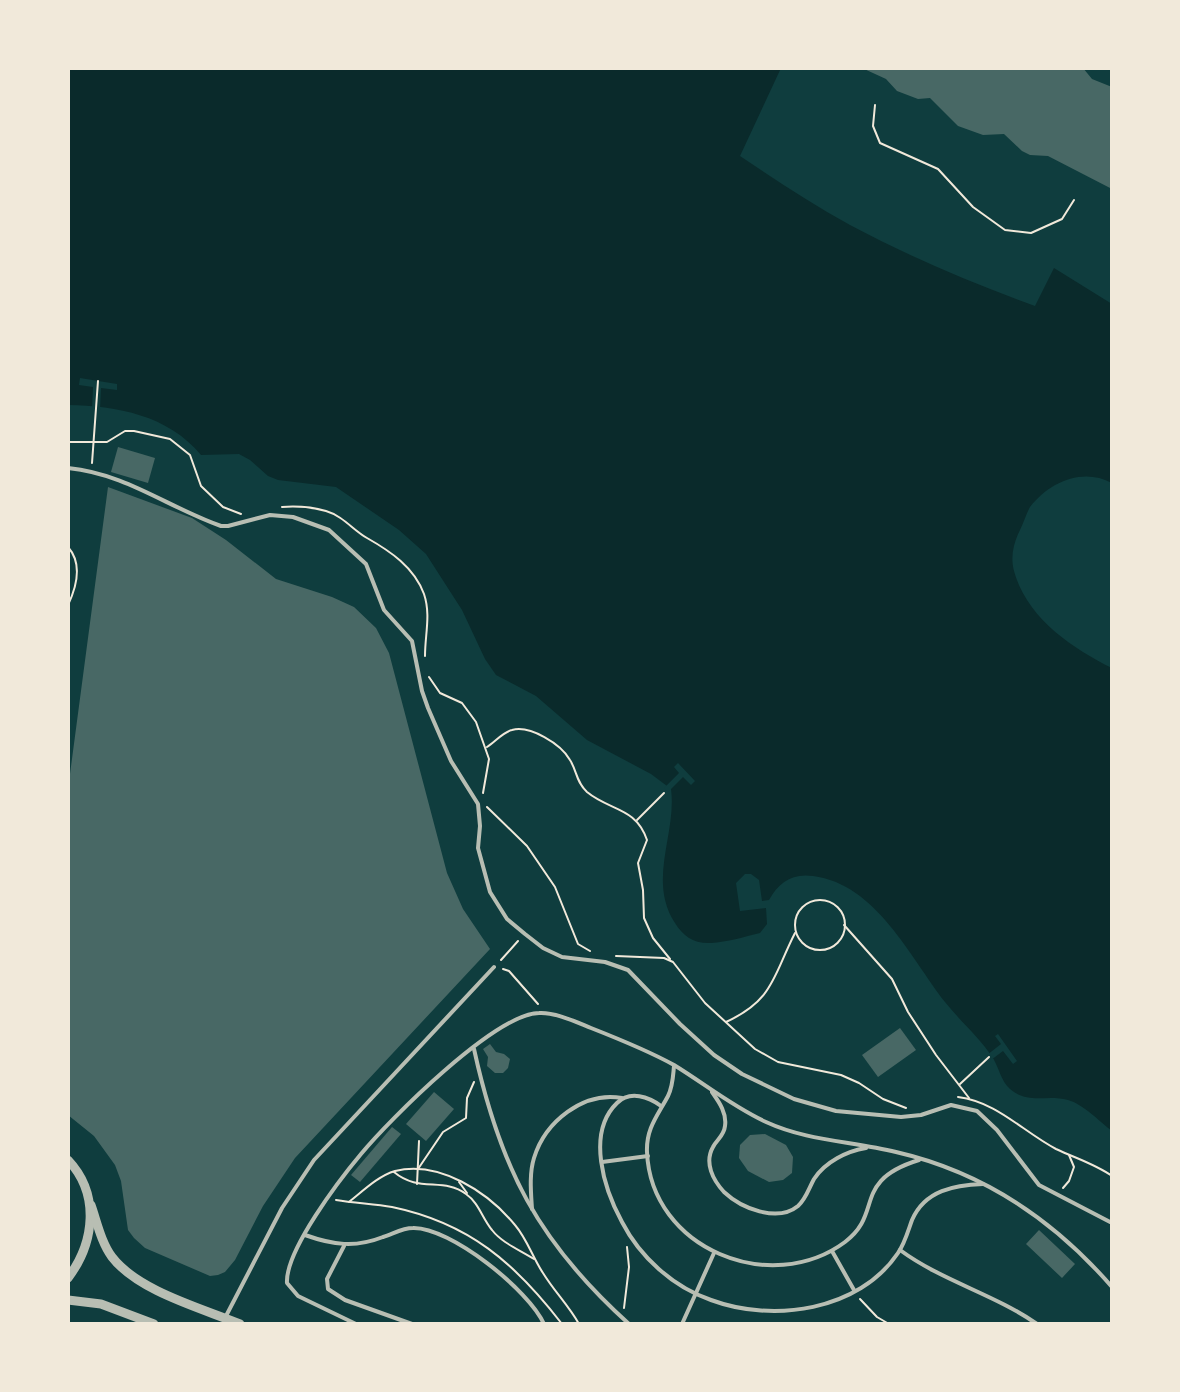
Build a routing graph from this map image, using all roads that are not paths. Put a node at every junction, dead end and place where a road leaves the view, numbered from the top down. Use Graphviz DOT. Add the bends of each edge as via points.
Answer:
graph roads {
  1 [pos="68,468"];
  2 [pos="494,967"];
  3 [pos="474,1049"];
  4 [pos="674,1066"];
  5 [pos="711,1090"];
  6 [pos="622,1098"];
  7 [pos="661,1106"];
  8 [pos="872,1147"];
  9 [pos="648,1156"];
  10 [pos="922,1159"];
  11 [pos="68,1160"];
  12 [pos="602,1162"];
  13 [pos="986,1184"];
  14 [pos="91,1205"];
  15 [pos="532,1211"];
  16 [pos="1112,1223"];
  17 [pos="305,1235"];
  18 [pos="344,1246"];
  19 [pos="900,1250"];
  20 [pos="832,1251"];
  21 [pos="714,1253"];
  22 [pos="68,1278"];
  23 [pos="1112,1287"];
  24 [pos="855,1291"];
  25 [pos="695,1294"];
  26 [pos="68,1300"];
  27 [pos="225,1318"];
  28 [pos="154,1324"];
  29 [pos="240,1324"];
  30 [pos="356,1324"];
  31 [pos="412,1324"];
  32 [pos="544,1324"];
  33 [pos="629,1324"];
  34 [pos="682,1324"];
  35 [pos="960,1324"];
  36 [pos="998,1324"];
  37 [pos="1037,1324"];
  1 -- 16 [label="lane" via="140,487 221,526 270,515 304,520 339,536 360,556 384,610 412,641 428,708 451,761 478,804 478,848 490,892 507,919 552,954 628,970 714,1055 794,1099 836,1111 901,1117 951,1105 977,1111 1030,1176 1053,1195"];
  2 -- 27 [label="lane" via="314,1160 282,1208"];
  3 -- 4 [label="lane" via="515,1019 540,1012 630,1043"];
  3 -- 15 [label="lane" via="500,1147"];
  3 -- 17 [label="lane" via="374,1139 323,1203"];
  4 -- 5 [label="lane"];
  4 -- 7 [label="lane" via="672,1086"];
  5 -- 8 [label="lane" via="796,1134"];
  5 -- 8 [label="lane" via="722,1106 725,1124 711,1150 709,1168 722,1190 753,1209 772,1213 796,1207 824,1168 846,1154"];
  6 -- 7 [label="lane" via="644,1097"];
  6 -- 12 [label="lane" via="604,1122"];
  6 -- 15 [label="lane" via="580,1104 545,1134 533,1160"];
  7 -- 9 [label="lane" via="652,1123"];
  8 -- 10 [label="lane"];
  9 -- 12 [label="lane"];
  9 -- 21 [label="lane" via="654,1185 673,1218"];
  10 -- 13 [label="lane"];
  10 -- 20 [label="lane" via="883,1176 857,1230"];
  11 -- 14 [label="street"];
  12 -- 25 [label="lane" via="610,1197 637,1245 656,1267"];
  13 -- 19 [label="lane" via="952,1187 927,1199"];
  13 -- 23 [label="lane" via="1059,1232"];
  14 -- 22 [label="street" via="86,1244"];
  14 -- 27 [label="street" via="104,1244 118,1264 152,1288"];
  15 -- 33 [label="lane" via="578,1274"];
  17 -- 18 [label="lane"];
  17 -- 30 [label="lane" via="288,1270 290,1290"];
  18 -- 31 [label="lane" via="327,1279 328,1289"];
  18 -- 32 [label="lane" via="405,1228 429,1231 503,1275"];
  19 -- 24 [label="lane" via="872,1281"];
  19 -- 37 [label="lane"];
  20 -- 21 [label="lane" via="775,1266"];
  20 -- 24 [label="lane"];
  21 -- 25 [label="lane"];
  24 -- 25 [label="lane" via="786,1311 739,1307"];
  25 -- 34 [label="lane"];
  26 -- 28 [label="street" via="101,1304"];
  27 -- 29 [label="street"];
  35 -- 36 [label="lane"];
}
